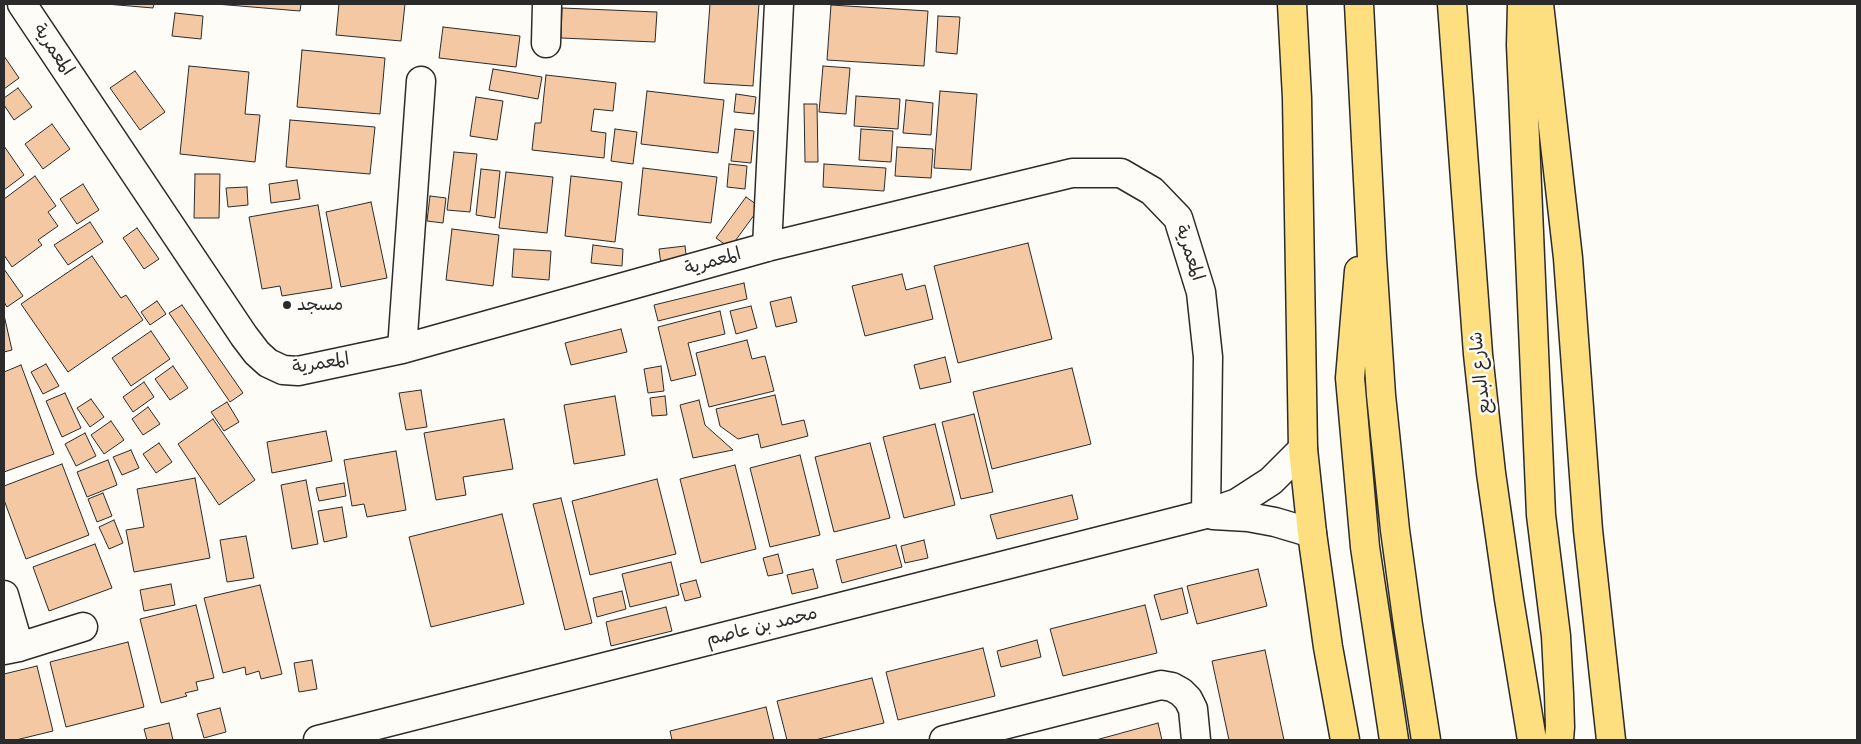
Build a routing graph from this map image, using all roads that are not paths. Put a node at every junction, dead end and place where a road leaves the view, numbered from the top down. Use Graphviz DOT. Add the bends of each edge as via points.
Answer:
graph roads {
  1 [pos="22,4"];
  2 [pos="547,4"];
  3 [pos="779,4"];
  4 [pos="1292,4"];
  5 [pos="1359,4"];
  6 [pos="1452,4"];
  7 [pos="1522,4"];
  8 [pos="1538,4"];
  9 [pos="546,43"];
  10 [pos="421,80"];
  11 [pos="1367,172"];
  12 [pos="766,247"];
  13 [pos="402,349"];
  14 [pos="1303,450"];
  15 [pos="1206,514"];
  16 [pos="1312,533"];
  17 [pos="4,595"];
  18 [pos="83,626"];
  19 [pos="11,649"];
  20 [pos="399,730"];
  21 [pos="353,736"];
  22 [pos="318,740"];
  23 [pos="944,740"];
  24 [pos="1196,740"];
  25 [pos="1345,740"];
  26 [pos="1394,740"];
  27 [pos="1426,740"];
  28 [pos="1532,740"];
  29 [pos="1558,740"];
  30 [pos="1611,740"];
  1 -- 13 [label="street, المعمرية" via="244,336 268,363 283,370 298,371"];
  2 -- 9 [label="street"];
  3 -- 12 [label="street"];
  4 -- 14 [label="main road" via="1297,98"];
  5 -- 11 [label="main road"];
  6 -- 28 [label="main road, شارع البديع" via="1479,364 1491,472"];
  7 -- 29 [label="main road" via="1521,45 1541,515 1556,636 1560,702"];
  8 -- 30 [label="main road" via="1568,258 1588,530"];
  10 -- 13 [label="street"];
  11 -- 26 [label="main road" via="1350,378 1365,547"];
  11 -- 27 [label="main road" via="1381,395 1390,482 1406,615"];
  12 -- 13 [label="street, المعمرية"];
  12 -- 15 [label="street, المعمرية" via="1072,173 1121,174 1152,191 1178,218 1201,292 1208,357"];
  14 -- 15 [label="street, محمد بن عاصم" via="1271,481 1238,503"];
  14 -- 16 [label="main road"];
  15 -- 16 [label="street, محمد بن عاصم" via="1248,517"];
  15 -- 20 [label="street, محمد بن عاصم"];
  16 -- 25 [label="main road"];
  17 -- 19 [label="street"];
  18 -- 19 [label="street"];
  20 -- 21 [label="street, محمد بن عاصم"];
  21 -- 22 [label="street, محمد بن عاصم"];
  23 -- 24 [label="street" via="1161,685 1172,687 1188,699 1193,709"];
}
